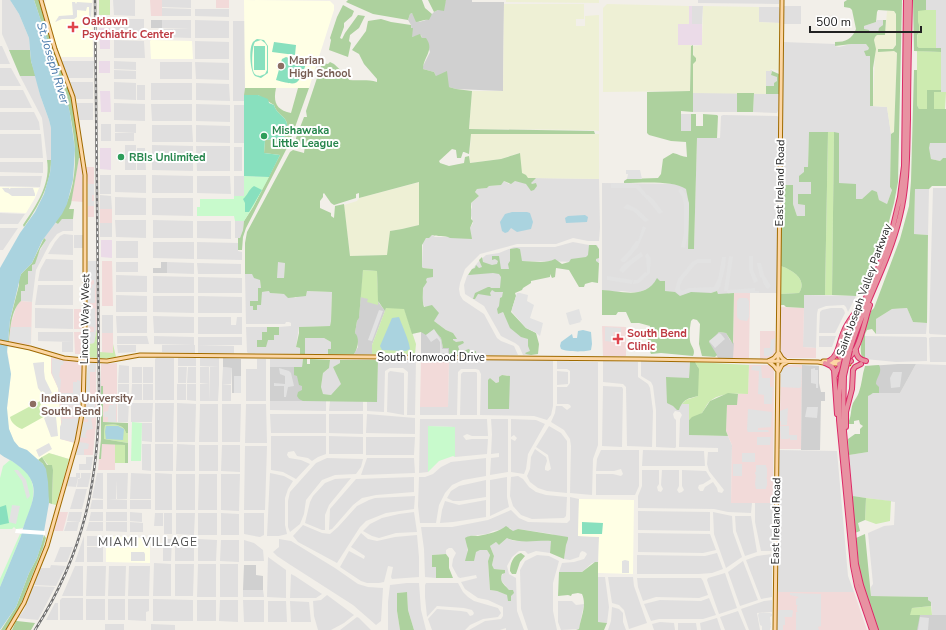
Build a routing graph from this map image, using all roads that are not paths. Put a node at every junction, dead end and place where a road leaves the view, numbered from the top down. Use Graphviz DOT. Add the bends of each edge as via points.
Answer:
graph roads {
  1 [pos="41,0"];
  2 [pos="782,0"];
  3 [pos="906,0"];
  4 [pos="910,0"];
  5 [pos="883,257"];
  6 [pos="881,270"];
  7 [pos="0,342"];
  8 [pos="838,348"];
  9 [pos="856,348"];
  10 [pos="848,350"];
  11 [pos="778,352"];
  12 [pos="84,360"];
  13 [pos="768,361"];
  14 [pos="778,361"];
  15 [pos="866,361"];
  16 [pos="787,362"];
  17 [pos="827,362"];
  18 [pos="844,363"];
  19 [pos="861,364"];
  20 [pos="778,372"];
  21 [pos="852,377"];
  22 [pos="835,378"];
  23 [pos="847,481"];
  24 [pos="852,541"];
  25 [pos="8,630"];
  26 [pos="775,630"];
  27 [pos="872,630"];
  28 [pos="876,630"];
  1 -- 12 [label="main road, Lincoln Way West" via="74,101 85,175"];
  2 -- 11 [label="main road, East Ireland Road"];
  3 -- 5 [label="highway, Saint Joseph Valley Parkway" via="903,179 895,224"];
  4 -- 6 [label="highway, Saint Joseph Valley Parkway" via="905,190 898,226"];
  5 -- 8 [label="highway" via="859,307 844,330"];
  5 -- 10 [label="highway, Saint Joseph Valley Parkway" via="856,322"];
  6 -- 9 [label="highway"];
  6 -- 10 [label="highway, Saint Joseph Valley Parkway"];
  7 -- 12 [label="main road, South Ironwood Drive"];
  8 -- 17 [label="highway" via="834,357"];
  8 -- 18 [label="highway"];
  9 -- 15 [label="highway" via="860,360"];
  9 -- 18 [label="highway"];
  10 -- 23 [label="highway, Saint Joseph Valley Parkway, bridge" via="843,376 842,412"];
  11 -- 13 [label="main road"];
  11 -- 14 [label="main road, East Ireland Road"];
  11 -- 16 [label="main road"];
  12 -- 13 [label="main road, South Ironwood Drive" via="107,361 142,354"];
  12 -- 25 [label="main road, Lincoln Way West" via="83,409 76,446 47,546 24,603"];
  13 -- 14 [label="main road, South Ironwood Drive"];
  13 -- 20 [label="main road"];
  14 -- 16 [label="main road, South Ironwood Drive"];
  14 -- 20 [label="main road, East Ireland Road"];
  16 -- 17 [label="main road, South Ironwood Drive"];
  16 -- 20 [label="main road"];
  17 -- 18 [label="main road, South Ironwood Drive"];
  17 -- 22 [label="highway" via="833,368"];
  18 -- 21 [label="highway" via="851,371"];
  18 -- 22 [label="highway" via="836,372"];
  19 -- 21 [label="highway" via="854,368"];
  20 -- 26 [label="main road, East Ireland Road"];
  21 -- 23 [label="highway" via="846,420"];
  22 -- 23 [label="highway"];
  23 -- 24 [label="highway, Saint Joseph Valley Parkway"];
  24 -- 27 [label="highway, Saint Joseph Valley Parkway" via="856,583"];
  24 -- 28 [label="highway, Saint Joseph Valley Parkway" via="860,581"];
}
